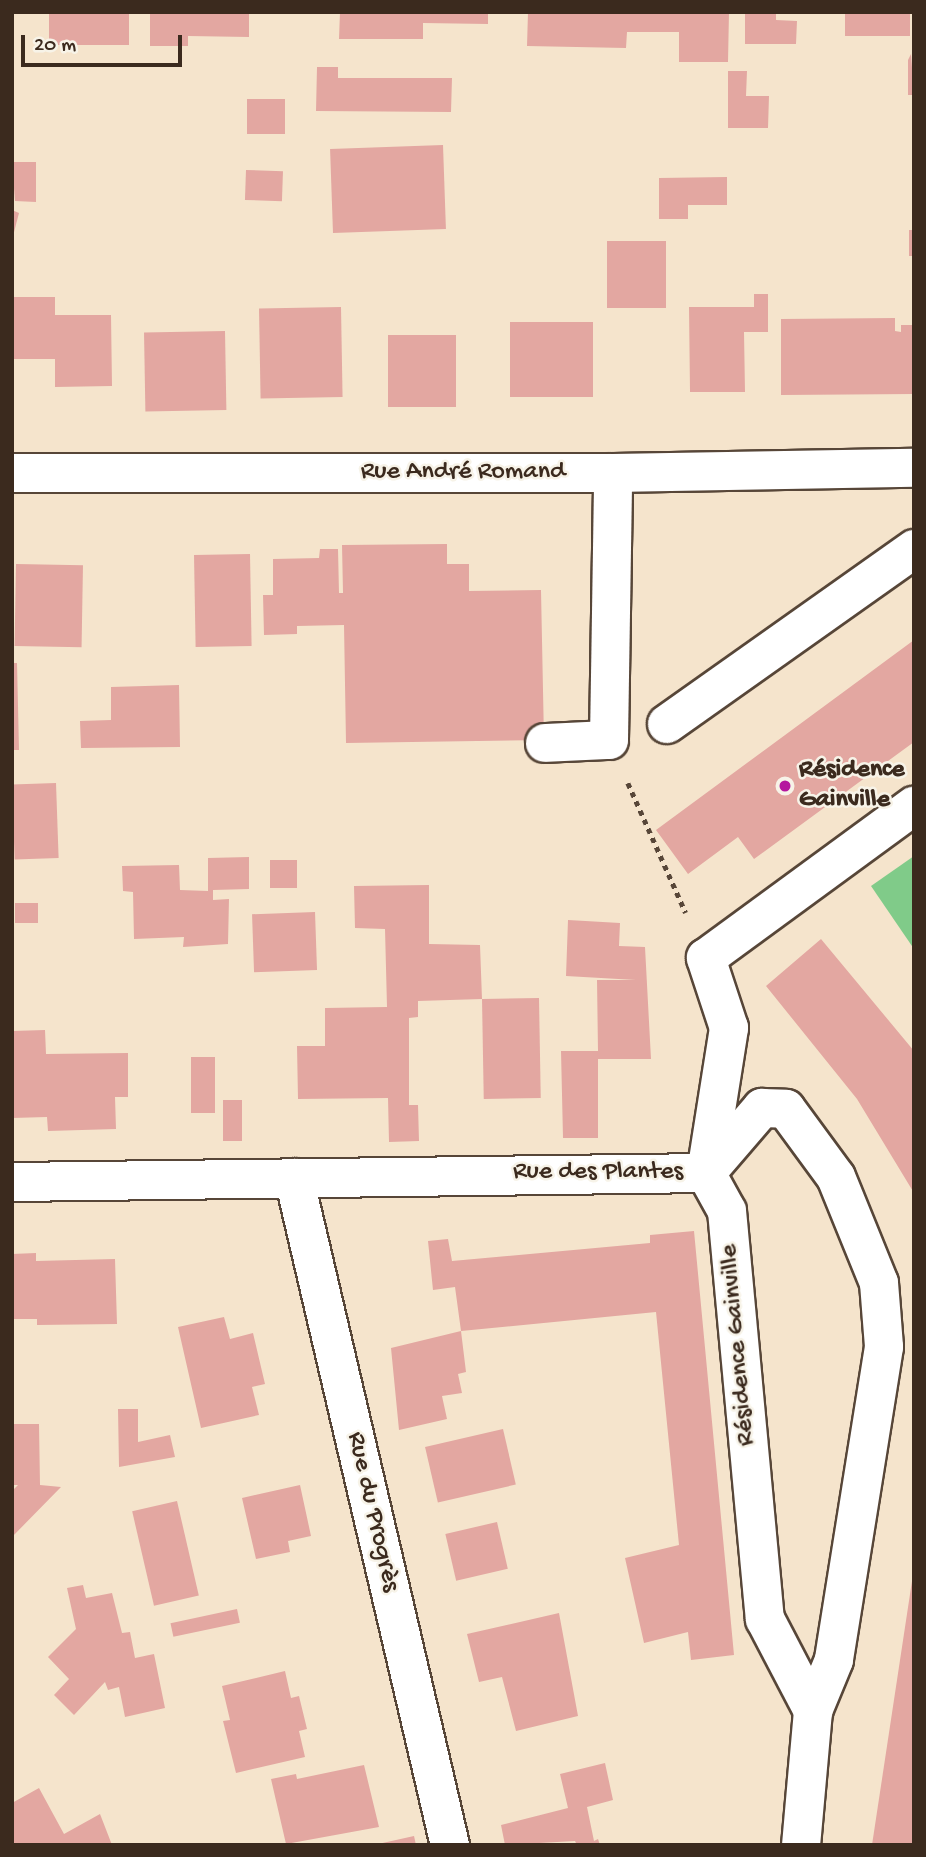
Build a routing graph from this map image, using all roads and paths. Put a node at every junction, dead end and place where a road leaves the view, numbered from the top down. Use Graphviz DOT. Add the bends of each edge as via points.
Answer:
graph roads {
  1 [pos="914,468"];
  2 [pos="12,473"];
  3 [pos="613,473"];
  4 [pos="914,549"];
  5 [pos="667,724"];
  6 [pos="610,740"];
  7 [pos="545,743"];
  8 [pos="914,806"];
  9 [pos="706,958"];
  10 [pos="706,1173"];
  11 [pos="294,1178"];
  12 [pos="12,1182"];
  13 [pos="813,1710"];
  14 [pos="450,1845"];
  15 [pos="801,1845"];
  1 -- 3 [label="street, Rue André Romand"];
  2 -- 3 [label="street, Rue André Romand"];
  3 -- 6 [label="street"];
  4 -- 5 [label="street"];
  6 -- 7 [label="street"];
  6 -- 9 [label="path"];
  8 -- 9 [label="street"];
  9 -- 10 [label="street, Rue des Plantes" via="729,1028"];
  10 -- 11 [label="street, Rue des Plantes"];
  10 -- 13 [label="street, Résidence Gainville" via="727,1211 765,1619"];
  10 -- 13 [label="street" via="762,1108 786,1109 836,1177 879,1283 884,1347 857,1536 834,1660"];
  11 -- 12 [label="street, Rue des Plantes"];
  11 -- 14 [label="street, Rue du Progrès"];
  13 -- 15 [label="street"];
}
